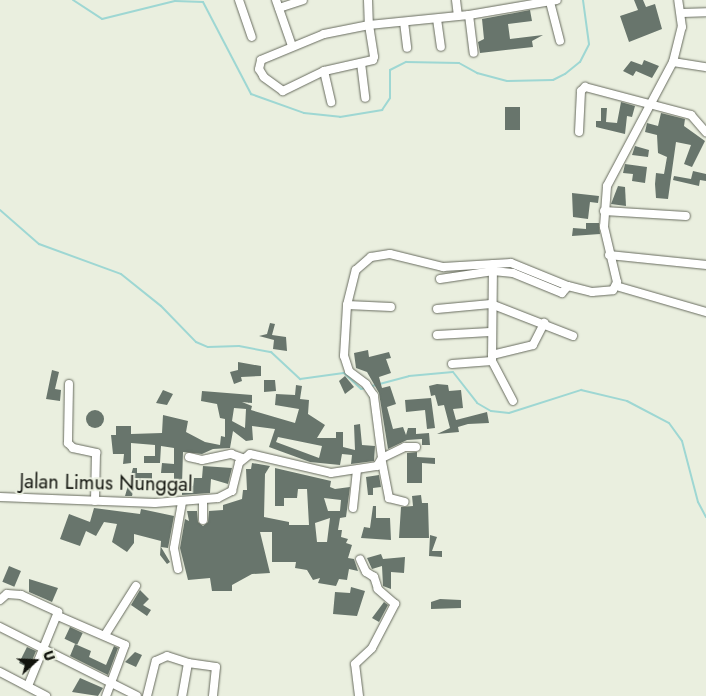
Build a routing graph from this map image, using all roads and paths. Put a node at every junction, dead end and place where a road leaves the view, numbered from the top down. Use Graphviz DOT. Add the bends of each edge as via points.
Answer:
graph roads {
  1 [pos="239,0"];
  2 [pos="276,0"];
  3 [pos="303,0"];
  4 [pos="368,0"];
  5 [pos="456,0"];
  6 [pos="678,0"];
  7 [pos="553,1"];
  8 [pos="527,3"];
  9 [pos="279,8"];
  10 [pos="706,12"];
  11 [pos="682,13"];
  12 [pos="469,15"];
  13 [pos="458,16"];
  14 [pos="437,19"];
  15 [pos="404,22"];
  16 [pos="369,25"];
  17 [pos="252,37"];
  18 [pos="560,41"];
  19 [pos="292,46"];
  20 [pos="441,46"];
  21 [pos="406,48"];
  22 [pos="474,53"];
  23 [pos="361,62"];
  24 [pos="673,62"];
  25 [pos="706,67"];
  26 [pos="324,71"];
  27 [pos="365,98"];
  28 [pos="331,102"];
  29 [pos="652,103"];
  30 [pos="579,132"];
  31 [pos="706,132"];
  32 [pos="604,211"];
  33 [pos="686,216"];
  34 [pos="609,255"];
  35 [pos="706,265"];
  36 [pos="493,267"];
  37 [pos="440,279"];
  38 [pos="616,286"];
  39 [pos="491,304"];
  40 [pos="347,305"];
  41 [pos="391,308"];
  42 [pos="437,309"];
  43 [pos="706,312"];
  44 [pos="544,323"];
  45 [pos="490,332"];
  46 [pos="437,335"];
  47 [pos="573,336"];
  48 [pos="492,358"];
  49 [pos="452,364"];
  50 [pos="69,384"];
  51 [pos="513,401"];
  52 [pos="416,447"];
  53 [pos="189,457"];
  54 [pos="242,458"];
  55 [pos="382,460"];
  56 [pos="357,472"];
  57 [pos="0,497"];
  58 [pos="203,500"];
  59 [pos="95,501"];
  60 [pos="182,502"];
  61 [pos="405,502"];
  62 [pos="353,508"];
  63 [pos="203,520"];
  64 [pos="360,559"];
  65 [pos="178,570"];
  66 [pos="136,586"];
  67 [pos="0,600"];
  68 [pos="58,616"];
  69 [pos="0,626"];
  70 [pos="105,635"];
  71 [pos="42,651"];
  72 [pos="188,663"];
  73 [pos="0,672"];
  74 [pos="110,684"];
  75 [pos="28,686"];
  76 [pos="46,696"];
  77 [pos="106,696"];
  78 [pos="137,696"];
  79 [pos="147,696"];
  80 [pos="182,696"];
  81 [pos="213,696"];
  82 [pos="359,696"];
  1 -- 17 [label="street"];
  2 -- 9 [label="street"];
  3 -- 9 [label="street"];
  4 -- 16 [label="street"];
  5 -- 13 [label="street"];
  6 -- 11 [label="street"];
  7 -- 8 [label="street"];
  7 -- 18 [label="street"];
  8 -- 12 [label="street"];
  9 -- 19 [label="street"];
  10 -- 11 [label="street"];
  11 -- 24 [label="street" via="682,33"];
  12 -- 13 [label="street"];
  12 -- 22 [label="street"];
  13 -- 14 [label="street"];
  14 -- 15 [label="street"];
  14 -- 20 [label="street"];
  15 -- 16 [label="street"];
  15 -- 21 [label="street"];
  16 -- 19 [label="street" via="324,34"];
  16 -- 23 [label="street" via="374,58"];
  19 -- 26 [label="street" via="261,60 259,69 280,91"];
  23 -- 26 [label="street"];
  23 -- 27 [label="street"];
  24 -- 25 [label="street"];
  24 -- 29 [label="street"];
  26 -- 28 [label="street"];
  29 -- 30 [label="street" via="584,87"];
  29 -- 31 [label="street" via="694,116 696,125"];
  29 -- 32 [label="street" via="612,174"];
  32 -- 33 [label="street"];
  32 -- 34 [label="street"];
  34 -- 35 [label="street"];
  34 -- 38 [label="street"];
  36 -- 37 [label="street"];
  36 -- 38 [label="street" via="511,263 568,286 602,293"];
  36 -- 39 [label="street"];
  36 -- 40 [label="street" via="444,267 390,254 376,255 356,270"];
  38 -- 43 [label="street"];
  39 -- 42 [label="street"];
  39 -- 44 [label="street"];
  39 -- 45 [label="street"];
  40 -- 41 [label="street"];
  40 -- 55 [label="street" via="345,360 349,371 373,392"];
  44 -- 47 [label="street"];
  44 -- 48 [label="street" via="533,345"];
  45 -- 46 [label="street"];
  45 -- 48 [label="street"];
  48 -- 49 [label="street"];
  48 -- 51 [label="street"];
  50 -- 59 [label="street" via="68,443 73,448 96,453"];
  52 -- 55 [label="street" via="405,447"];
  53 -- 54 [label="street" via="202,460 231,454"];
  54 -- 56 [label="street" via="254,454 331,473"];
  54 -- 58 [label="street, Jalan Limus Nunggal" via="230,494"];
  55 -- 56 [label="street"];
  55 -- 61 [label="street" via="389,498"];
  56 -- 62 [label="street"];
  57 -- 59 [label="street, Jalan Limus Nunggal"];
  58 -- 60 [label="street, Jalan Limus Nunggal"];
  58 -- 63 [label="street"];
  59 -- 60 [label="street, Jalan Limus Nunggal"];
  60 -- 65 [label="street" via="174,548"];
  64 -- 82 [label="street" via="366,572 374,577 378,589 395,604 372,648 355,664"];
  66 -- 70 [label="street"];
  67 -- 68 [label="street" via="7,594 21,594 55,608"];
  68 -- 70 [label="street"];
  68 -- 71 [label="street"];
  69 -- 71 [label="street"];
  70 -- 74 [label="street" via="126,647"];
  71 -- 74 [label="street"];
  71 -- 75 [label="street"];
  72 -- 79 [label="street" via="161,657"];
  72 -- 80 [label="street"];
  72 -- 81 [label="street" via="216,667 218,673"];
  73 -- 75 [label="street"];
  74 -- 77 [label="street"];
  74 -- 78 [label="street"];
  75 -- 76 [label="street"];
}
